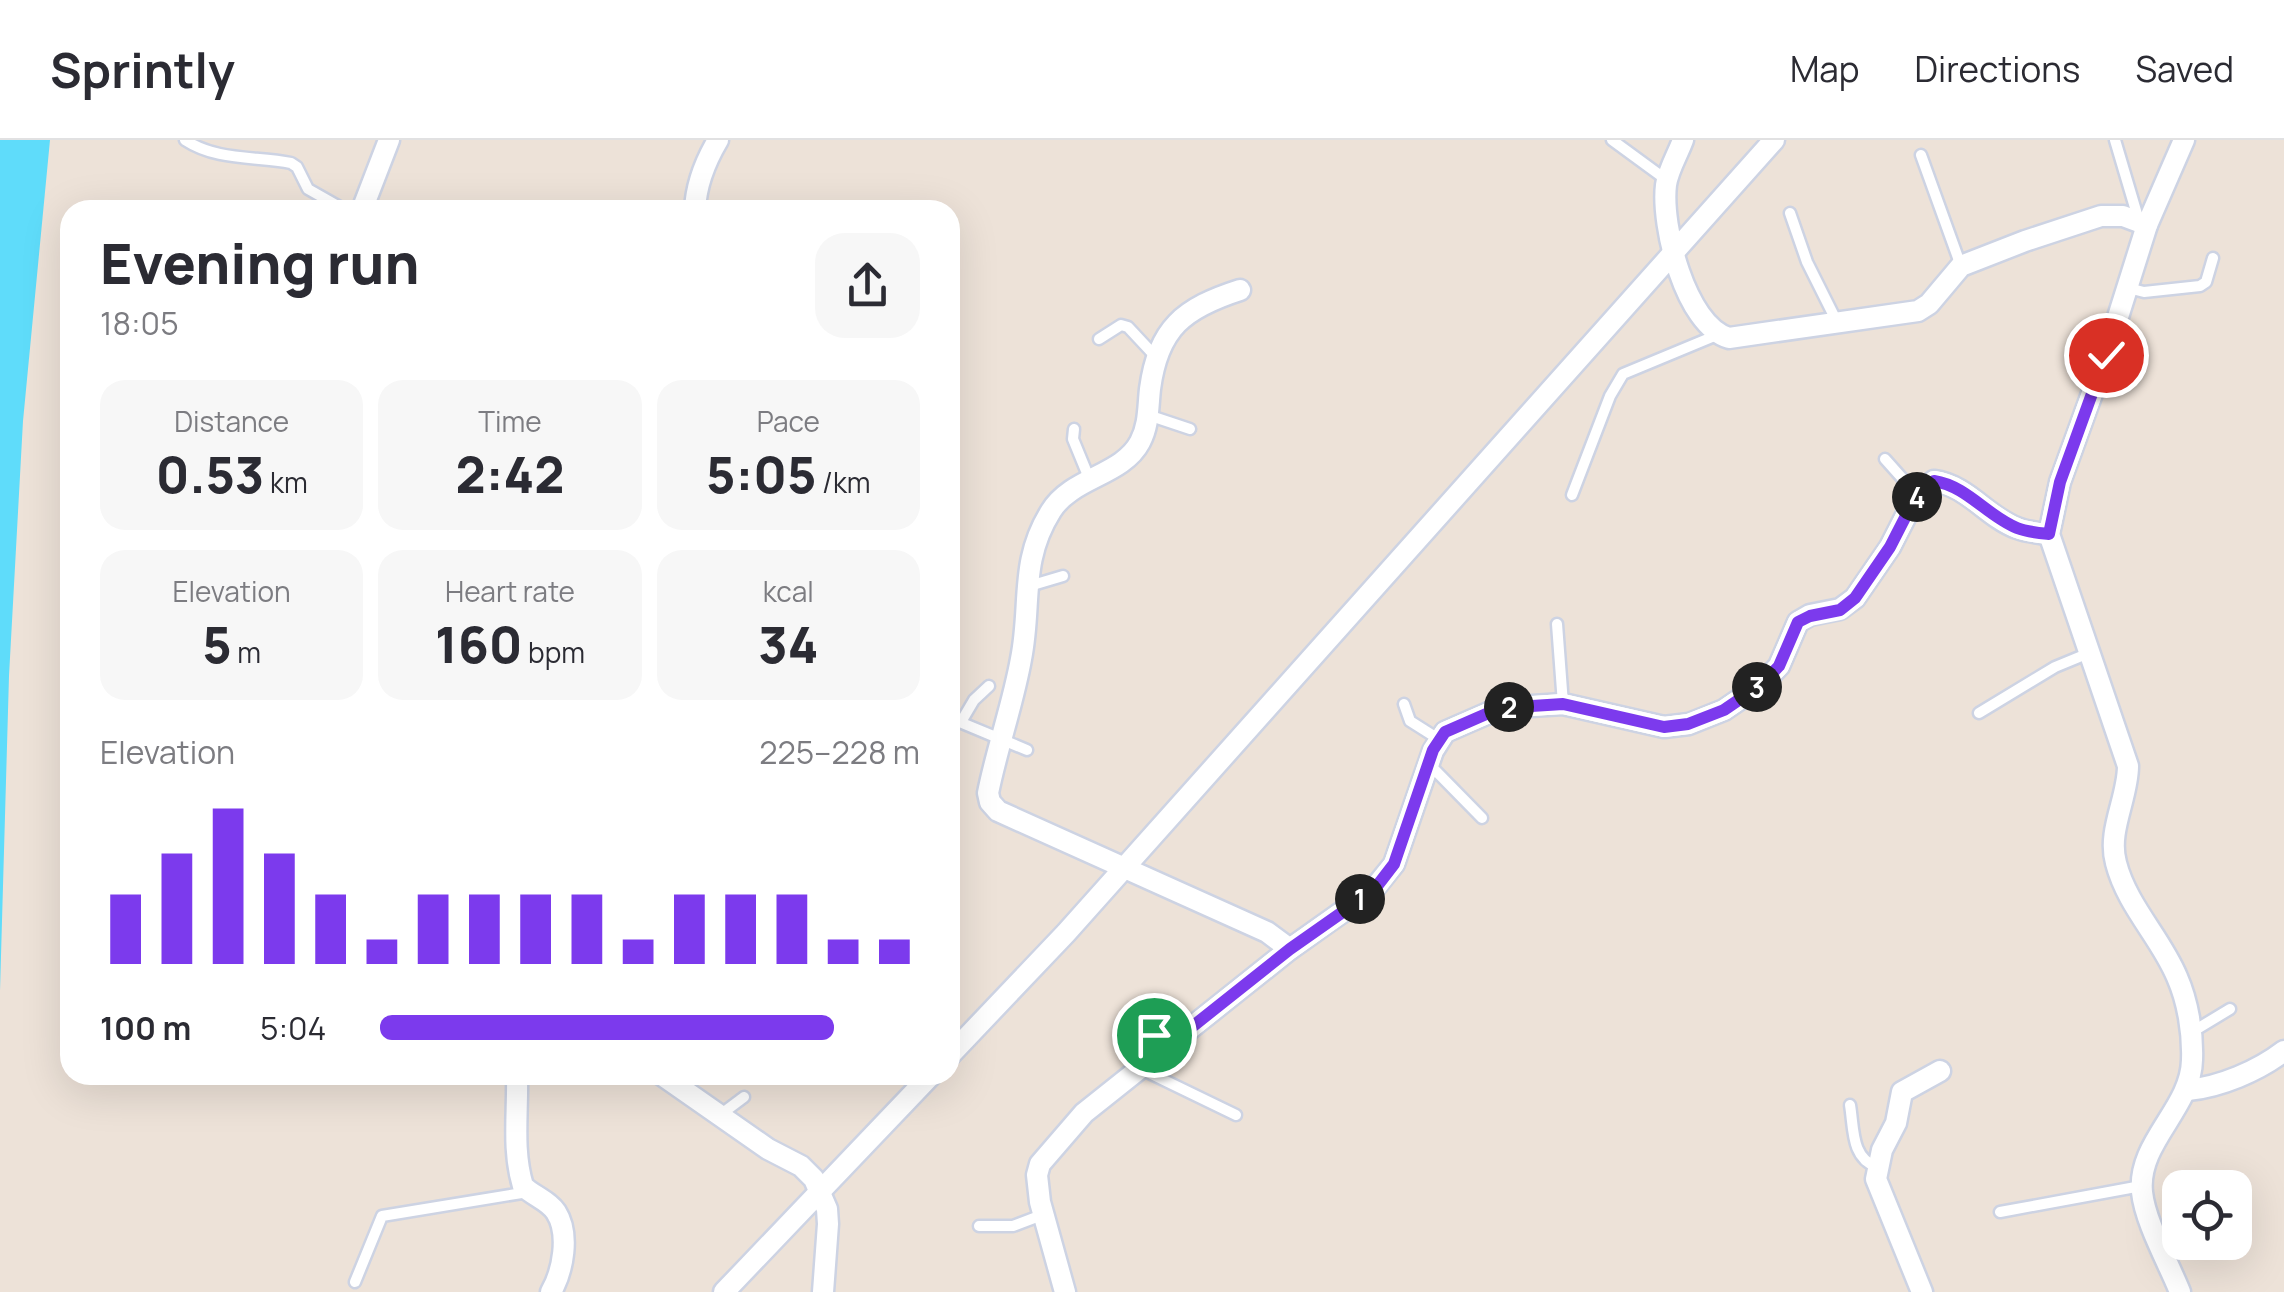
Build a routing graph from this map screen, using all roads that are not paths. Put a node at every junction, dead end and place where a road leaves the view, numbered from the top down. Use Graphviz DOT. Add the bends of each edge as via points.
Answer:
graph roads {
  1 [pos="185,140"];
  2 [pos="389,140"];
  3 [pos="718,140"];
  4 [pos="1612,140"];
  5 [pos="1683,140"];
  6 [pos="1774,140"];
  7 [pos="2116,140"];
  8 [pos="2184,140"];
  9 [pos="1921,155"];
  10 [pos="1668,181"];
  11 [pos="327,200"];
  12 [pos="366,200"];
  13 [pos="697,200"];
  14 [pos="1790,214"];
  15 [pos="2143,223"];
  16 [pos="1673,252"];
  17 [pos="2213,258"];
  18 [pos="1961,266"];
  19 [pos="2128,288"];
  20 [pos="1240,290"];
  21 [pos="1837,323"];
  22 [pos="1718,335"];
  23 [pos="1099,339"];
  24 [pos="1156,357"];
  25 [pos="1148,414"];
  26 [pos="1074,429"];
  27 [pos="1190,429"];
  28 [pos="1885,459"];
  29 [pos="1089,478"];
  30 [pos="1572,495"];
  31 [pos="1918,496"];
  32 [pos="2049,534"];
  33 [pos="1063,576"];
  34 [pos="1025,587"];
  35 [pos="1557,624"];
  36 [pos="2090,653"];
  37 [pos="989,686"];
  38 [pos="1404,704"];
  39 [pos="1563,704"];
  40 [pos="1979,712"];
  41 [pos="960,716"];
  42 [pos="960,721"];
  43 [pos="1000,736"];
  44 [pos="1440,740"];
  45 [pos="1027,750"];
  46 [pos="1428,763"];
  47 [pos="1482,818"];
  48 [pos="1123,868"];
  49 [pos="1290,949"];
  50 [pos="2230,1010"];
  51 [pos="1158,1016"];
  52 [pos="2191,1033"];
  53 [pos="960,1044"];
  54 [pos="1168,1046"];
  55 [pos="2284,1051"];
  56 [pos="1140,1068"];
  57 [pos="1940,1071"];
  58 [pos="518,1085"];
  59 [pos="676,1085"];
  60 [pos="921,1085"];
  61 [pos="2188,1090"];
  62 [pos="744,1097"];
  63 [pos="1850,1105"];
  64 [pos="1236,1115"];
  65 [pos="720,1116"];
  66 [pos="1877,1167"];
  67 [pos="2142,1185"];
  68 [pos="820,1191"];
  69 [pos="529,1192"];
  70 [pos="2000,1212"];
  71 [pos="1042,1215"];
  72 [pos="978,1226"];
  73 [pos="355,1282"];
  74 [pos="550,1292"];
  75 [pos="724,1292"];
  76 [pos="823,1292"];
  77 [pos="1065,1292"];
  78 [pos="1922,1292"];
  79 [pos="2180,1292"];
  1 -- 11 [label="lane" via="214,154 291,163 308,189"];
  2 -- 12 [label="street"];
  3 -- 13 [label="street"];
  4 -- 10 [label="lane"];
  5 -- 10 [label="street"];
  6 -- 16 [label="street"];
  7 -- 15 [label="lane"];
  8 -- 15 [label="street"];
  9 -- 18 [label="lane"];
  10 -- 16 [label="street"];
  14 -- 21 [label="lane"];
  15 -- 18 [label="street" via="2101,216"];
  15 -- 19 [label="street"];
  16 -- 22 [label="street" via="1681,283"];
  16 -- 48 [label="street"];
  17 -- 19 [label="lane" via="2200,286"];
  18 -- 21 [label="street" via="1918,311"];
  19 -- 32 [label="street" via="2060,482"];
  20 -- 24 [label="street" via="1186,314"];
  21 -- 22 [label="street"];
  22 -- 30 [label="lane" via="1623,374"];
  23 -- 24 [label="lane" via="1128,326"];
  24 -- 25 [label="street"];
  25 -- 27 [label="lane"];
  25 -- 29 [label="street" via="1138,446"];
  26 -- 29 [label="lane"];
  28 -- 31 [label="lane"];
  29 -- 34 [label="street" via="1049,514"];
  31 -- 32 [label="street" via="1934,481 1944,483 2018,528"];
  31 -- 39 [label="street" via="1855,598 1840,610 1798,622 1779,666 1724,710 1664,727"];
  32 -- 36 [label="street"];
  33 -- 34 [label="lane"];
  34 -- 43 [label="street" via="1021,660"];
  35 -- 39 [label="lane"];
  36 -- 40 [label="lane"];
  36 -- 52 [label="street" via="2128,766 2115,862 2177,977"];
  37 -- 41 [label="lane"];
  38 -- 44 [label="lane" via="1410,721"];
  39 -- 44 [label="street" via="1500,708 1456,725"];
  42 -- 43 [label="lane"];
  43 -- 45 [label="lane"];
  43 -- 48 [label="street" via="988,793 994,808"];
  44 -- 46 [label="street"];
  46 -- 47 [label="lane"];
  46 -- 49 [label="street" via="1394,864 1374,890"];
  48 -- 49 [label="street" via="1267,932"];
  48 -- 53 [label="street"];
  49 -- 54 [label="street"];
  50 -- 52 [label="lane"];
  51 -- 54 [label="lane" via="1154,1035"];
  52 -- 61 [label="street"];
  54 -- 56 [label="street"];
  55 -- 61 [label="street" via="2231,1079"];
  56 -- 64 [label="lane"];
  56 -- 71 [label="street" via="1084,1113 1040,1164"];
  57 -- 66 [label="street" via="1902,1092"];
  58 -- 69 [label="street" via="516,1157"];
  59 -- 65 [label="street"];
  60 -- 68 [label="street"];
  61 -- 67 [label="street" via="2154,1143"];
  62 -- 65 [label="lane"];
  63 -- 66 [label="lane" via="1857,1151"];
  65 -- 68 [label="street" via="802,1166"];
  66 -- 78 [label="street" via="1879,1190"];
  67 -- 70 [label="lane"];
  67 -- 79 [label="street"];
  68 -- 75 [label="street"];
  68 -- 76 [label="street" via="828,1224"];
  69 -- 73 [label="lane" via="382,1216"];
  69 -- 74 [label="street" via="557,1214 562,1230 562,1262"];
  71 -- 72 [label="lane" via="1013,1226"];
  71 -- 77 [label="street"];
}
